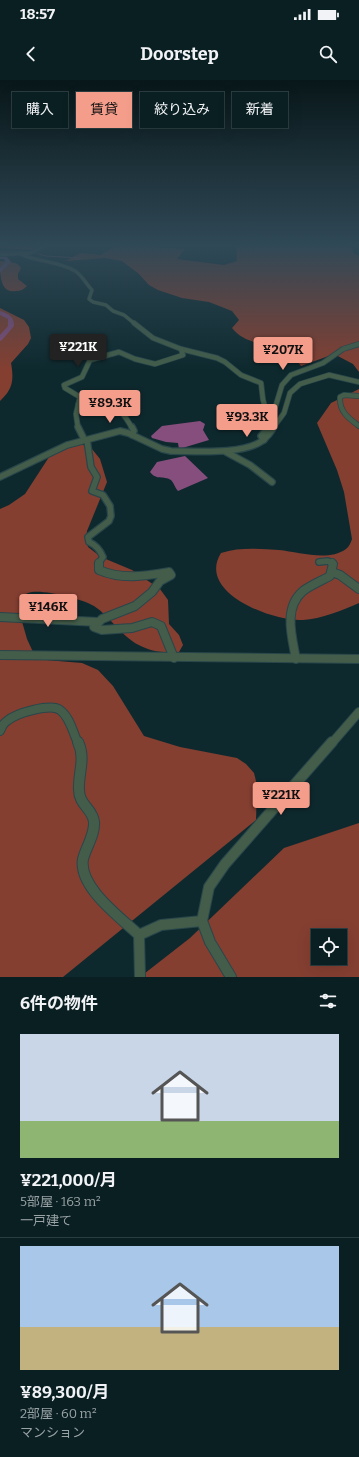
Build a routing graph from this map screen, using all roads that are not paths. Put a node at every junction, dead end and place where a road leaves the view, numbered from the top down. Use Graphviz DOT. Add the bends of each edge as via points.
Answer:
graph roads {
  1 [pos="87,286"];
  2 [pos="359,344"];
  3 [pos="182,349"];
  4 [pos="359,382"];
  5 [pos="359,396"];
  6 [pos="78,405"];
  7 [pos="270,423"];
  8 [pos="359,426"];
  9 [pos="132,435"];
  10 [pos="87,440"];
  11 [pos="264,440"];
  12 [pos="222,451"];
  13 [pos="0,477"];
  14 [pos="272,482"];
  15 [pos="319,562"];
  16 [pos="332,572"];
  17 [pos="359,589"];
  18 [pos="0,617"];
  19 [pos="98,622"];
  20 [pos="0,655"];
  21 [pos="174,658"];
  22 [pos="296,658"];
  23 [pos="359,659"];
  24 [pos="359,712"];
  25 [pos="0,731"];
  26 [pos="202,921"];
  27 [pos="140,935"];
  28 [pos="140,977"];
  29 [pos="231,977"];
  1 -- 3 [label="street" via="92,290 90,299 93,302 124,315 153,338"];
  2 -- 7 [label="street" via="343,349 323,363 286,379"];
  3 -- 6 [label="street" via="183,355 155,364 120,352 90,360 82,377 64,385 64,388 80,397"];
  3 -- 7 [label="street" via="220,359 241,375 261,383"];
  4 -- 11 [label="street" via="329,375 300,384 290,393 281,418"];
  5 -- 8 [label="street" via="344,395 340,397 339,402 341,411"];
  6 -- 9 [label="street" via="100,402 118,406 134,431"];
  6 -- 10 [label="street" via="76,426"];
  7 -- 11 [label="street" via="261,436"];
  9 -- 10 [label="street" via="109,433"];
  9 -- 12 [label="street" via="162,449 180,452"];
  10 -- 13 [label="street" via="67,445"];
  10 -- 19 [label="street" via="90,446 91,469 97,476 92,491 103,495 110,506 111,516 109,521 88,537 89,542 102,552 103,557 98,570 105,574 136,577 169,572 171,575 160,580 152,592 135,606"];
  11 -- 12 [label="street" via="241,449"];
  12 -- 14 [label="street" via="252,466"];
  15 -- 16 [label="street" via="333,564"];
  16 -- 17 [label="street"];
  16 -- 22 [label="street" via="330,576 302,591 291,608 290,623"];
  18 -- 19 [label="street"];
  19 -- 21 [label="street" via="94,627 102,630 157,623 161,626"];
  20 -- 21 [label="street"];
  21 -- 22 [label="street"];
  22 -- 23 [label="street"];
  24 -- 26 [label="street" via="225,864 210,887"];
  25 -- 27 [label="street" via="2,724 11,717 45,708 57,708 66,715 82,753 80,800 94,819 93,830 82,861 84,875 91,888"];
  26 -- 27 [label="street" via="161,925"];
  26 -- 29 [label="street" via="210,942"];
  27 -- 28 [label="street"];
}
